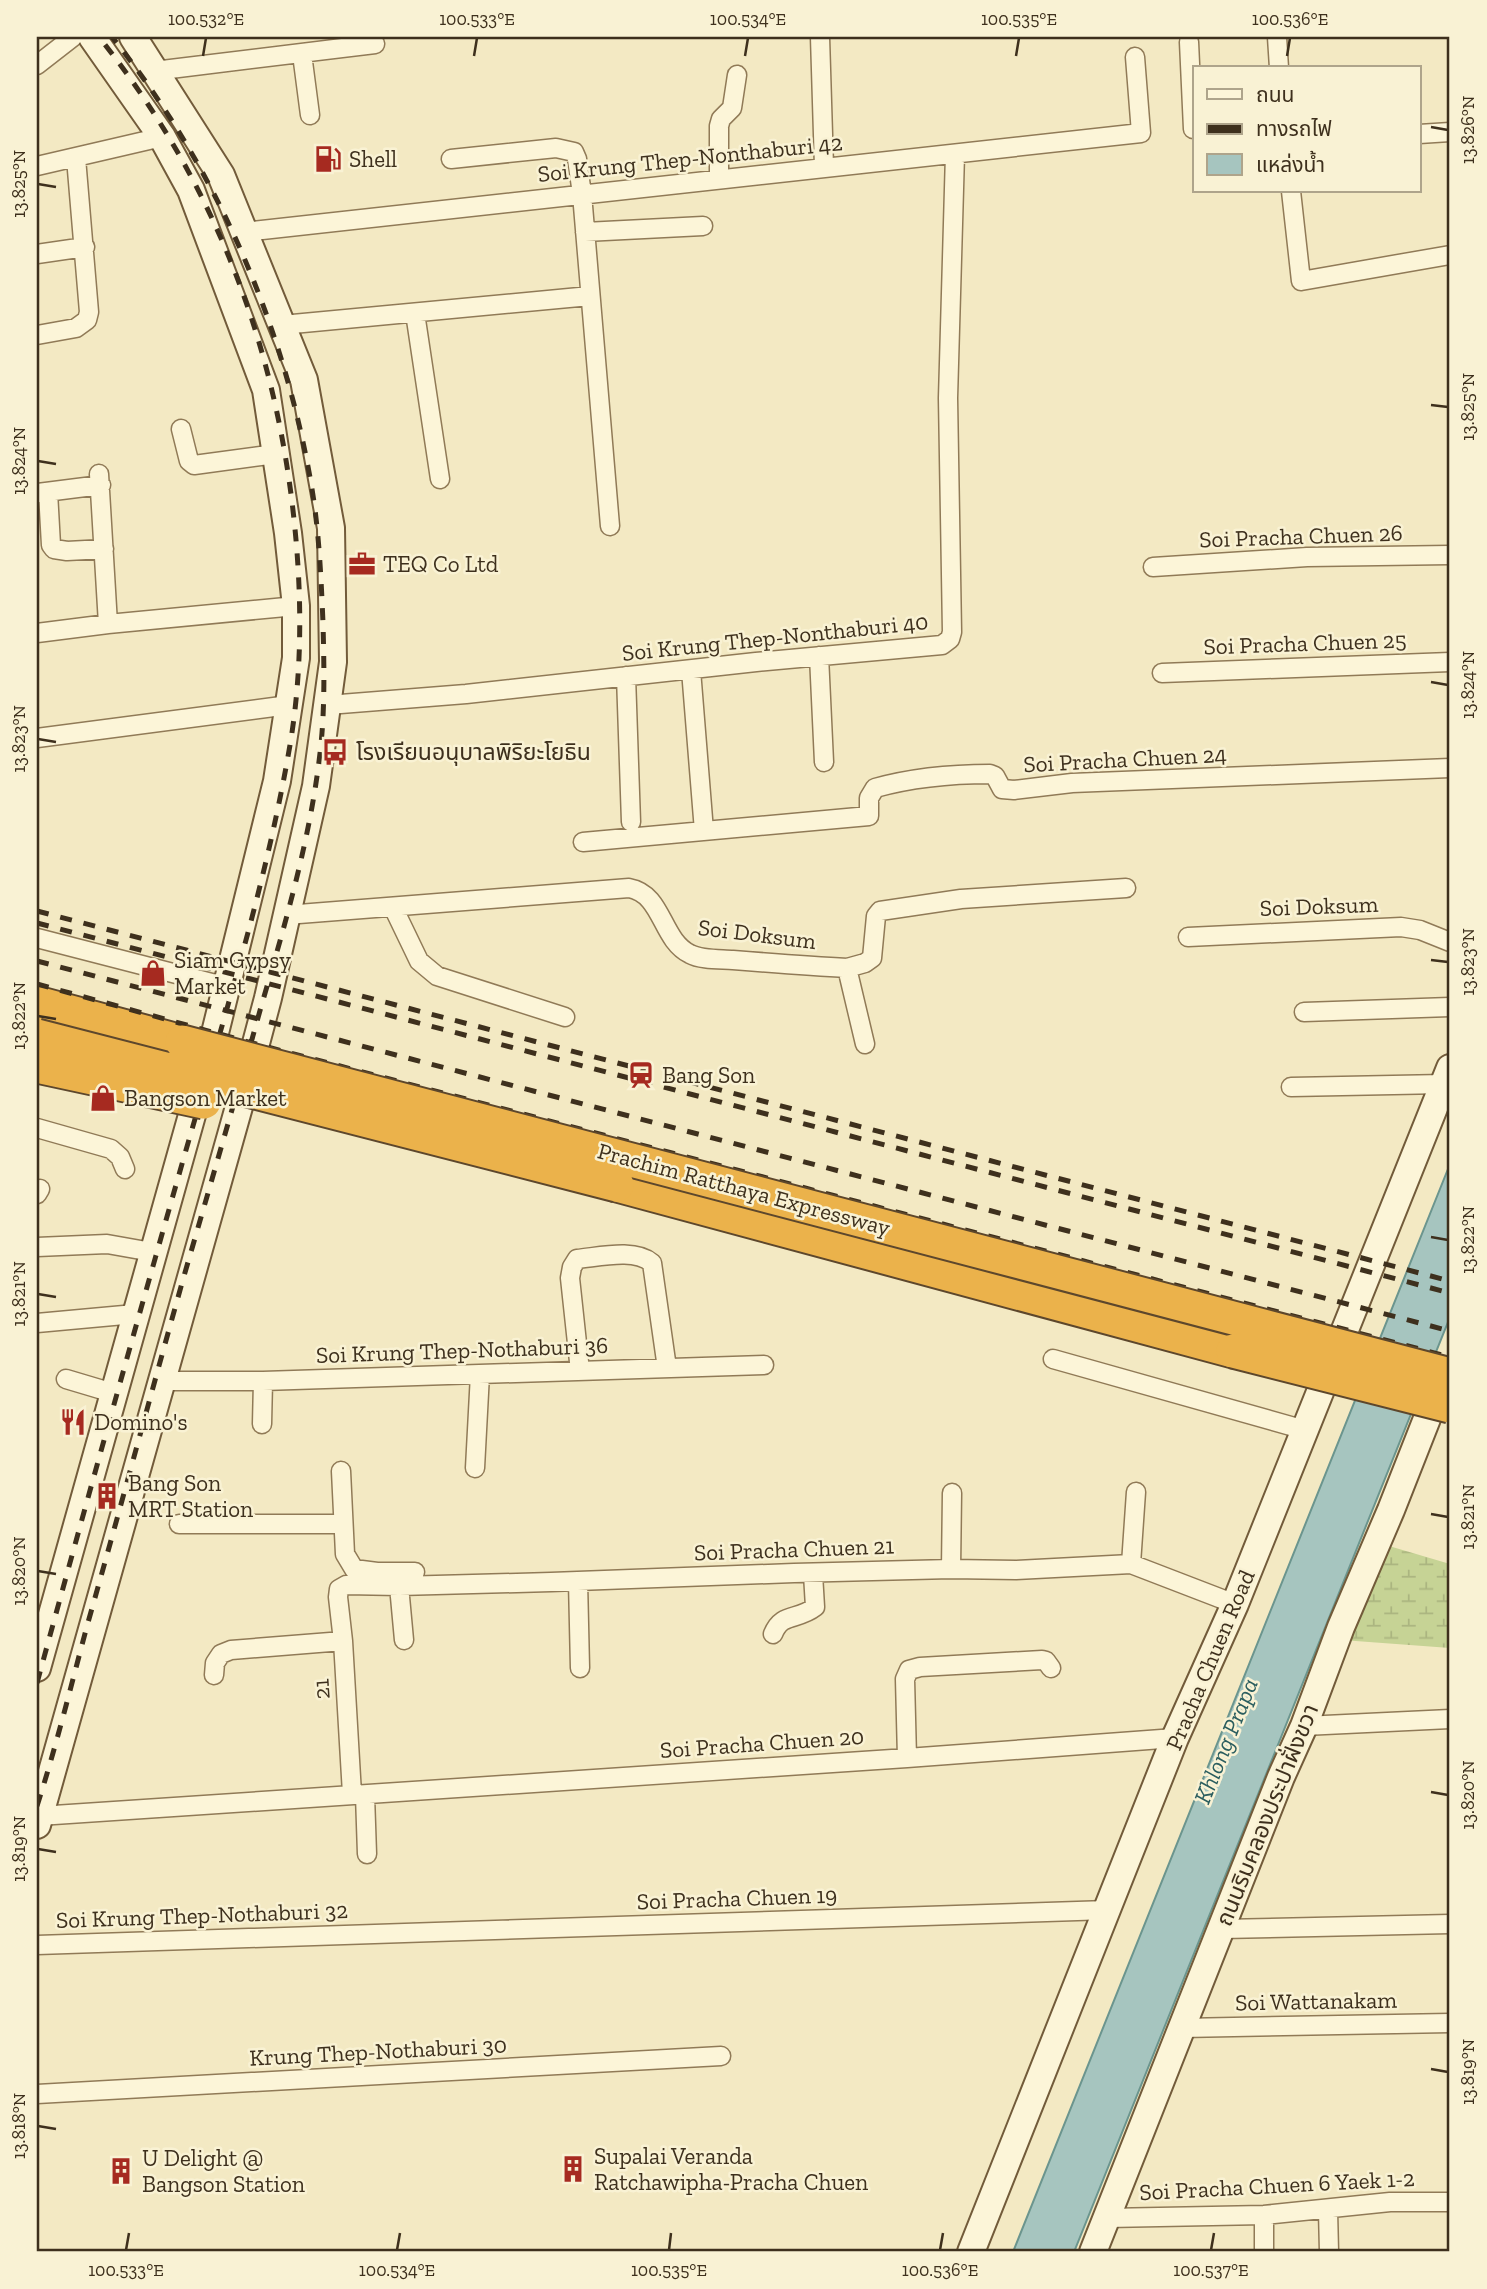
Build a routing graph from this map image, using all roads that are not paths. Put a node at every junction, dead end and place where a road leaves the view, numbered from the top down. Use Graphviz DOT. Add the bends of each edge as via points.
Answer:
graph roads {
  1 [pos="73,37"];
  2 [pos="92,37"];
  3 [pos="132,37"];
  4 [pos="820,37"];
  5 [pos="1277,37"];
  6 [pos="1189,42"];
  7 [pos="375,44"];
  8 [pos="302,54"];
  9 [pos="1135,57"];
  10 [pos="37,65"];
  11 [pos="1279,66"];
  12 [pos="154,71"];
  13 [pos="737,75"];
  14 [pos="1193,112"];
  15 [pos="310,115"];
  16 [pos="1450,132"];
  17 [pos="1420,134"];
  18 [pos="162,137"];
  19 [pos="955,154"];
  20 [pos="76,158"];
  21 [pos="452,159"];
  22 [pos="37,166"];
  23 [pos="824,167"];
  24 [pos="719,178"];
  25 [pos="1291,192"];
  26 [pos="582,194"];
  27 [pos="703,226"];
  28 [pos="244,232"];
  29 [pos="585,232"];
  30 [pos="85,247"];
  31 [pos="37,254"];
  32 [pos="1450,256"];
  33 [pos="590,296"];
  34 [pos="415,313"];
  35 [pos="282,326"];
  36 [pos="37,335"];
  37 [pos="181,429"];
  38 [pos="315,441"];
  39 [pos="276,451"];
  40 [pos="440,479"];
  41 [pos="42,492"];
  42 [pos="610,526"];
  43 [pos="104,549"];
  44 [pos="1450,555"];
  45 [pos="1153,567"];
  46 [pos="296,606"];
  47 [pos="108,624"];
  48 [pos="37,633"];
  49 [pos="819,656"];
  50 [pos="1450,662"];
  51 [pos="691,670"];
  52 [pos="1162,673"];
  53 [pos="626,676"];
  54 [pos="289,705"];
  55 [pos="328,705"];
  56 [pos="37,738"];
  57 [pos="824,762"];
  58 [pos="1450,768"];
  59 [pos="631,822"];
  60 [pos="705,831"];
  61 [pos="583,842"];
  62 [pos="1126,888"];
  63 [pos="393,907"];
  64 [pos="286,915"];
  65 [pos="1188,937"];
  66 [pos="37,938"];
  67 [pos="1450,942"];
  68 [pos="847,968"];
  69 [pos="227,987"];
  70 [pos="37,1003"];
  71 [pos="1450,1007"];
  72 [pos="1304,1012"];
  73 [pos="565,1017"];
  74 [pos="37,1030"];
  75 [pos="37,1035"];
  76 [pos="865,1044"];
  77 [pos="37,1066"];
  78 [pos="1447,1076"];
  79 [pos="202,1082"];
  80 [pos="1291,1087"];
  81 [pos="242,1096"];
  82 [pos="37,1128"];
  83 [pos="125,1169"];
  84 [pos="617,1185"];
  85 [pos="37,1247"];
  86 [pos="152,1252"];
  87 [pos="135,1314"];
  88 [pos="37,1323"];
  89 [pos="1053,1359"];
  90 [pos="764,1365"];
  91 [pos="667,1368"];
  92 [pos="580,1371"];
  93 [pos="480,1374"];
  94 [pos="66,1380"];
  95 [pos="161,1381"];
  96 [pos="263,1381"];
  97 [pos="1323,1385"];
  98 [pos="1448,1386"];
  99 [pos="113,1393"];
  100 [pos="262,1424"];
  101 [pos="1305,1430"];
  102 [pos="475,1468"];
  103 [pos="341,1471"];
  104 [pos="1136,1492"];
  105 [pos="952,1493"];
  106 [pos="85,1495"];
  107 [pos="125,1507"];
  108 [pos="179,1524"];
  109 [pos="343,1524"];
  110 [pos="1131,1564"];
  111 [pos="951,1569"];
  112 [pos="415,1572"];
  113 [pos="813,1574"];
  114 [pos="377,1579"];
  115 [pos="578,1581"];
  116 [pos="346,1585"];
  117 [pos="399,1586"];
  118 [pos="1235,1604"];
  119 [pos="773,1634"];
  120 [pos="404,1640"];
  121 [pos="343,1641"];
  122 [pos="37,1668"];
  123 [pos="580,1668"];
  124 [pos="1051,1668"];
  125 [pos="214,1675"];
  126 [pos="1450,1719"];
  127 [pos="1304,1726"];
  128 [pos="1175,1738"];
  129 [pos="907,1758"];
  130 [pos="359,1795"];
  131 [pos="38,1821"];
  132 [pos="367,1854"];
  133 [pos="1108,1910"];
  134 [pos="1450,1924"];
  135 [pos="1222,1929"];
  136 [pos="368,1935"];
  137 [pos="37,1945"];
  138 [pos="1450,2023"];
  139 [pos="1182,2028"];
  140 [pos="721,2056"];
  141 [pos="37,2094"];
  142 [pos="1450,2202"];
  143 [pos="1328,2210"];
  144 [pos="1264,2215"];
  145 [pos="1107,2218"];
  146 [pos="971,2252"];
  147 [pos="1093,2252"];
  148 [pos="1264,2252"];
  149 [pos="1329,2252"];
  1 -- 10 [label="street"];
  2 -- 18 [label="main road"];
  3 -- 12 [label="main road"];
  4 -- 23 [label="street"];
  5 -- 11 [label="street"];
  6 -- 14 [label="street"];
  7 -- 8 [label="street"];
  8 -- 12 [label="street"];
  8 -- 15 [label="street"];
  9 -- 19 [label="street, Soi Krung Thep-Nonthaburi 42" via="1141,133"];
  12 -- 28 [label="main road" via="221,175"];
  13 -- 24 [label="street" via="732,108 719,127"];
  16 -- 17 [label="street"];
  18 -- 20 [label="street"];
  18 -- 39 [label="main road" via="191,190 266,390"];
  19 -- 23 [label="street, Soi Krung Thep-Nonthaburi 42"];
  19 -- 49 [label="street, Soi Krung Thep-Nonthaburi 40" via="948,398 952,632 942,645"];
  20 -- 22 [label="street"];
  20 -- 30 [label="street"];
  21 -- 26 [label="street" via="568,150 577,159"];
  23 -- 24 [label="street, Soi Krung Thep-Nonthaburi 42"];
  24 -- 26 [label="street, Soi Krung Thep-Nonthaburi 42"];
  25 -- 32 [label="street" via="1301,281"];
  26 -- 28 [label="street, Soi Krung Thep-Nonthaburi 42"];
  26 -- 29 [label="street"];
  27 -- 29 [label="street"];
  28 -- 35 [label="main road"];
  29 -- 33 [label="street"];
  30 -- 31 [label="street"];
  30 -- 36 [label="street" via="87,320 76,328"];
  33 -- 34 [label="street"];
  33 -- 42 [label="street"];
  34 -- 35 [label="street"];
  34 -- 40 [label="street"];
  35 -- 38 [label="main road" via="304,380"];
  37 -- 39 [label="street" via="194,465"];
  38 -- 39 [label="main road" via="306,451"];
  38 -- 55 [label="main road" via="331,528 333,662"];
  39 -- 46 [label="main road"];
  41 -- 43 [label="street" via="54,549"];
  41 -- 43 [label="street" via="100,479"];
  43 -- 47 [label="street"];
  44 -- 45 [label="street, Soi Pracha Chuen 26"];
  46 -- 47 [label="street"];
  46 -- 54 [label="main road" via="296,658"];
  47 -- 48 [label="street"];
  49 -- 51 [label="street, Soi Krung Thep-Nonthaburi 40"];
  49 -- 57 [label="street"];
  50 -- 52 [label="street, Soi Pracha Chuen 25"];
  51 -- 53 [label="street, Soi Krung Thep-Nonthaburi 40"];
  51 -- 60 [label="street"];
  53 -- 55 [label="street, Soi Krung Thep-Nonthaburi 40"];
  53 -- 59 [label="street"];
  54 -- 56 [label="street"];
  54 -- 69 [label="main road" via="277,781"];
  55 -- 64 [label="main road" via="316,786"];
  58 -- 60 [label="street, Soi Pracha Chuen 24" via="1072,783 1014,790 1002,789 990,774 947,776 875,788 869,797 869,816"];
  60 -- 61 [label="street, Soi Pracha Chuen 24"];
  62 -- 68 [label="street" via="880,911 872,958"];
  63 -- 64 [label="street, Soi Doksum"];
  63 -- 68 [label="street, Soi Doksum" via="629,888 641,890 650,899 674,940 690,954"];
  63 -- 73 [label="street" via="419,961 437,975"];
  64 -- 81 [label="main road"];
  65 -- 67 [label="street, Soi Doksum" via="1401,927"];
  66 -- 69 [label="street"];
  68 -- 76 [label="street"];
  69 -- 79 [label="main road"];
  70 -- 98 [label="highway, Prachim Ratthaya Expressway, bridge"];
  71 -- 72 [label="street"];
  74 -- 79 [label="main road"];
  75 -- 84 [label="highway, Prachim Ratthaya Expressway, bridge"];
  77 -- 84 [label="highway, bridge" via="183,1097 436,1161"];
  78 -- 80 [label="street"];
  78 -- 97 [label="main road, Pracha Chuen Road"];
  79 -- 81 [label="main road"];
  79 -- 86 [label="main road"];
  81 -- 95 [label="main road"];
  81 -- 97 [label="main road" via="373,1136"];
  82 -- 83 [label="street" via="111,1149"];
  84 -- 98 [label="highway, Prachim Ratthaya Expressway, bridge" via="1233,1351"];
  85 -- 86 [label="street" via="107,1244"];
  86 -- 87 [label="main road"];
  87 -- 88 [label="street"];
  87 -- 99 [label="main road"];
  89 -- 101 [label="street"];
  90 -- 91 [label="street, Soi Krung Thep-Nothaburi 36"];
  91 -- 92 [label="street, Soi Krung Thep-Nothaburi 36"];
  91 -- 92 [label="street" via="652,1263 645,1256 628,1255 577,1259 572,1267"];
  92 -- 93 [label="street, Soi Krung Thep-Nothaburi 36"];
  93 -- 96 [label="street, Soi Krung Thep-Nothaburi 36"];
  93 -- 102 [label="street"];
  94 -- 99 [label="street"];
  95 -- 96 [label="street, Soi Krung Thep-Nothaburi 36"];
  95 -- 107 [label="main road"];
  96 -- 100 [label="street"];
  97 -- 101 [label="main road, Pracha Chuen Road"];
  98 -- 127 [label="main road, ถนนริมคลองประปาฝั่งขวา" via="1340,1627"];
  99 -- 106 [label="main road"];
  101 -- 118 [label="main road, Pracha Chuen Road"];
  103 -- 109 [label="street"];
  104 -- 110 [label="street"];
  105 -- 111 [label="street"];
  106 -- 107 [label="main road"];
  106 -- 122 [label="main road"];
  107 -- 131 [label="main road"];
  108 -- 109 [label="street"];
  109 -- 114 [label="street" via="345,1554 351,1566"];
  110 -- 111 [label="street, Soi Pracha Chuen 21"];
  110 -- 118 [label="street, Soi Pracha Chuen 21"];
  111 -- 113 [label="street, Soi Pracha Chuen 21"];
  112 -- 114 [label="street"];
  113 -- 115 [label="street, Soi Pracha Chuen 21"];
  113 -- 119 [label="street" via="815,1607 777,1623"];
  114 -- 116 [label="street, Soi Pracha Chuen 21"];
  114 -- 117 [label="street, Soi Pracha Chuen 21"];
  115 -- 117 [label="street, Soi Pracha Chuen 21"];
  115 -- 123 [label="street"];
  116 -- 121 [label="street, 21" via="339,1589 338,1597"];
  117 -- 120 [label="street"];
  118 -- 128 [label="main road, Pracha Chuen Road"];
  121 -- 125 [label="street" via="231,1650 220,1654"];
  121 -- 130 [label="street, 21"];
  124 -- 129 [label="street" via="1042,1660 909,1670 905,1679"];
  126 -- 127 [label="street"];
  127 -- 135 [label="main road, ถนนริมคลองประปาฝั่งขวา"];
  128 -- 129 [label="street, Soi Pracha Chuen 20"];
  128 -- 133 [label="main road, Pracha Chuen Road"];
  129 -- 130 [label="street, Soi Pracha Chuen 20"];
  130 -- 131 [label="street, Soi Pracha Chuen 20"];
  130 -- 132 [label="street, 21"];
  133 -- 136 [label="street, Soi Pracha Chuen 19"];
  133 -- 146 [label="main road, Pracha Chuen Road"];
  134 -- 135 [label="street"];
  135 -- 139 [label="main road, ถนนริมคลองประปาฝั่งขวา"];
  136 -- 137 [label="street, Soi Krung Thep-Nothaburi 32"];
  138 -- 139 [label="street, Soi Wattanakam"];
  139 -- 145 [label="main road, ถนนริมคลองประปาฝั่งขวา"];
  140 -- 141 [label="street, Krung Thep-Nothaburi 30"];
  142 -- 143 [label="street, Soi Pracha Chuen 6 Yaek 1-2" via="1390,2202"];
  143 -- 144 [label="street, Soi Pracha Chuen 6 Yaek 1-2"];
  143 -- 149 [label="street"];
  144 -- 145 [label="street, Soi Pracha Chuen 6 Yaek 1-2"];
  144 -- 148 [label="street"];
  145 -- 147 [label="main road, ถนนริมคลองประปาฝั่งขวา"];
}
